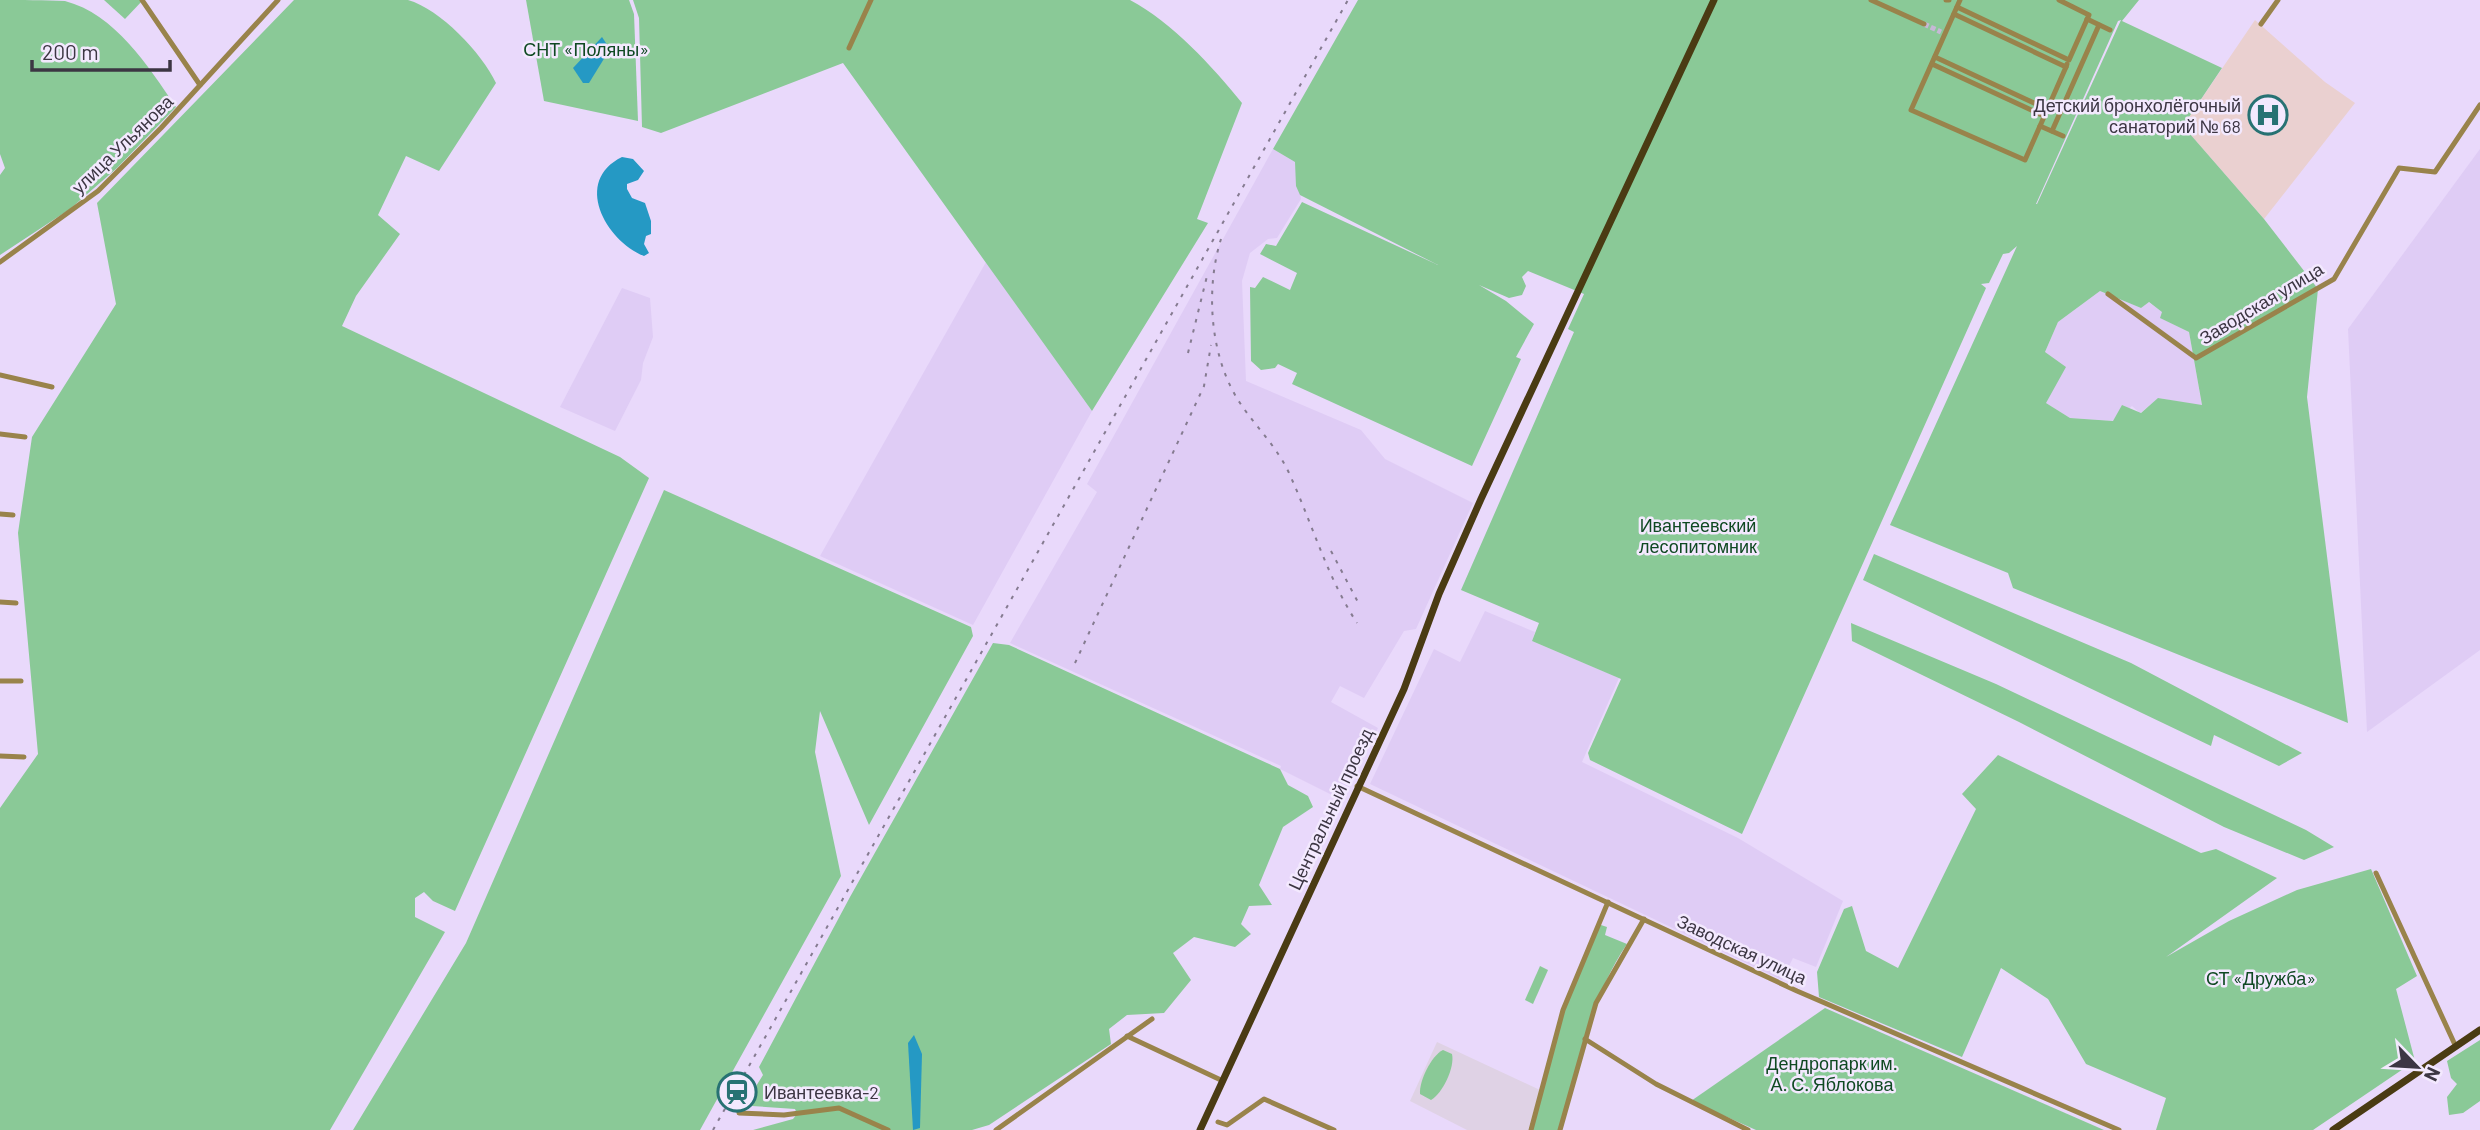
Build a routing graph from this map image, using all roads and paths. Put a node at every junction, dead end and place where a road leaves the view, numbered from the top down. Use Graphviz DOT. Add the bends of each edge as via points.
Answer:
graph roads {
  1 [pos="142,0"];
  2 [pos="278,0"];
  3 [pos="871,0"];
  4 [pos="1714,0"];
  5 [pos="1871,0"];
  6 [pos="1960,0"];
  7 [pos="2059,0"];
  8 [pos="2278,0"];
  9 [pos="1957,7"];
  10 [pos="1954,14"];
  11 [pos="2087,19"];
  12 [pos="1924,24"];
  13 [pos="2260,24"];
  14 [pos="2099,25"];
  15 [pos="2110,30"];
  16 [pos="849,48"];
  17 [pos="1935,57"];
  18 [pos="2069,60"];
  19 [pos="1932,64"];
  20 [pos="2066,67"];
  21 [pos="200,85"];
  22 [pos="2480,105"];
  23 [pos="2045,112"];
  24 [pos="2040,126"];
  25 [pos="2052,131"];
  26 [pos="2063,136"];
  27 [pos="0,262"];
  28 [pos="2108,294"];
  29 [pos="0,374"];
  30 [pos="52,387"];
  31 [pos="0,434"];
  32 [pos="25,437"];
  33 [pos="0,514"];
  34 [pos="13,516"];
  35 [pos="0,602"];
  36 [pos="16,603"];
  37 [pos="0,681"];
  38 [pos="21,681"];
  39 [pos="0,756"];
  40 [pos="24,757"];
  41 [pos="1357,786"];
  42 [pos="2376,873"];
  43 [pos="1608,902"];
  44 [pos="1644,919"];
  45 [pos="1152,1020"];
  46 [pos="2480,1030"];
  47 [pos="1127,1036"];
  48 [pos="1585,1040"];
  49 [pos="2456,1047"];
  50 [pos="1223,1082"];
  51 [pos="739,1113"];
  52 [pos="1217,1122"];
  53 [pos="888,1130"];
  54 [pos="996,1130"];
  55 [pos="1200,1130"];
  56 [pos="1334,1130"];
  57 [pos="1531,1130"];
  58 [pos="1560,1130"];
  59 [pos="1748,1130"];
  60 [pos="2119,1130"];
  61 [pos="2333,1130"];
  1 -- 21 [label="street"];
  2 -- 21 [label="street, улица Ульянова"];
  3 -- 16 [label="street"];
  4 -- 41 [label="main road, Центральный проезд" via="1481,499 1409,677"];
  5 -- 12 [label="street"];
  6 -- 9 [label="street"];
  7 -- 11 [label="street" via="2089,15"];
  8 -- 13 [label="street"];
  9 -- 10 [label="street"];
  9 -- 18 [label="street"];
  10 -- 17 [label="street"];
  10 -- 20 [label="street"];
  11 -- 14 [label="street"];
  11 -- 18 [label="street"];
  14 -- 15 [label="street"];
  14 -- 25 [label="street"];
  17 -- 19 [label="street"];
  17 -- 23 [label="street"];
  18 -- 20 [label="street"];
  19 -- 23 [label="street"];
  19 -- 24 [label="street" via="1911,110 2025,160"];
  20 -- 23 [label="street"];
  21 -- 27 [label="street, улица Ульянова" via="98,191"];
  22 -- 28 [label="street, Заводская улица" via="2435,172 2399,168 2334,279 2196,358"];
  23 -- 24 [label="street"];
  24 -- 25 [label="street"];
  25 -- 26 [label="street"];
  29 -- 30 [label="street"];
  31 -- 32 [label="street"];
  33 -- 34 [label="street"];
  35 -- 36 [label="street"];
  37 -- 38 [label="street"];
  39 -- 40 [label="street"];
  41 -- 43 [label="street, Заводская улица"];
  41 -- 50 [label="main road, Центральный проезд"];
  42 -- 49 [label="street"];
  43 -- 44 [label="street, Заводская улица"];
  43 -- 57 [label="street" via="1563,1010"];
  44 -- 48 [label="street" via="1604,985"];
  44 -- 60 [label="street, Заводская улица" via="1797,991"];
  45 -- 47 [label="street"];
  46 -- 49 [label="main road"];
  47 -- 50 [label="street"];
  47 -- 54 [label="street"];
  48 -- 58 [label="street"];
  48 -- 59 [label="street" via="1657,1084"];
  49 -- 61 [label="main road"];
  50 -- 55 [label="main road, Центральный проезд"];
  51 -- 53 [label="street" via="784,1115 839,1108"];
  52 -- 56 [label="street" via="1227,1125 1265,1099"];
}
